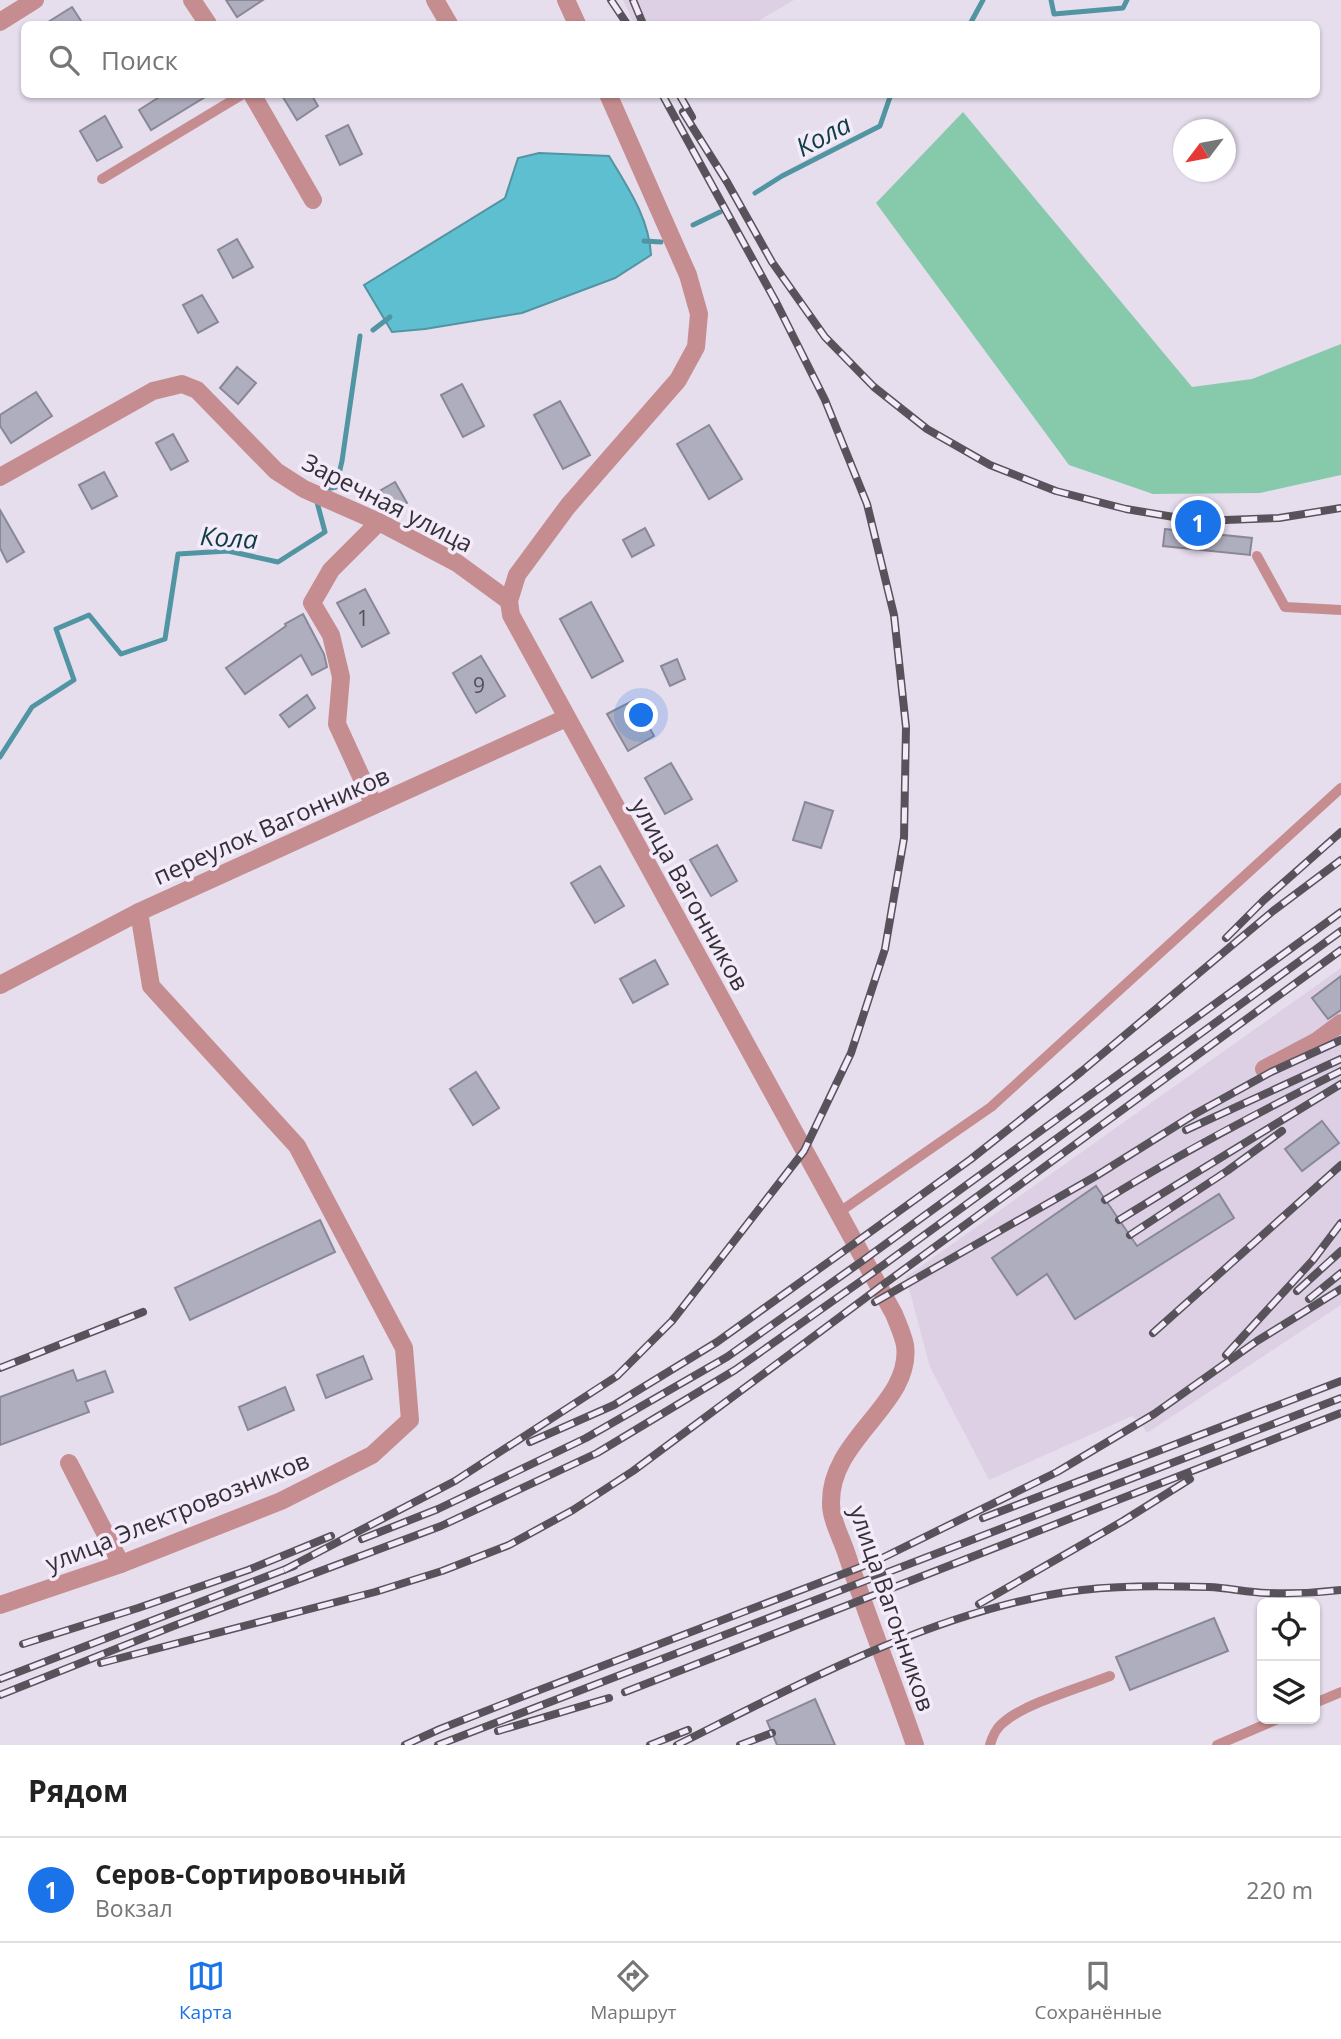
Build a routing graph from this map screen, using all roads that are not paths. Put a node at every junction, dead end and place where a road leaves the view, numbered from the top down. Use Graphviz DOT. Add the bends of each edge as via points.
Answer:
graph roads {
  1 [pos="35,0"];
  2 [pos="192,0"];
  3 [pos="435,0"];
  4 [pos="566,0"];
  5 [pos="206,21"];
  6 [pos="447,21"];
  7 [pos="576,21"];
  8 [pos="0,22"];
  9 [pos="236,98"];
  10 [pos="254,98"];
  11 [pos="610,98"];
  12 [pos="102,179"];
  13 [pos="313,201"];
  14 [pos="0,477"];
  15 [pos="379,522"];
  16 [pos="1257,556"];
  17 [pos="509,601"];
  18 [pos="1341,610"];
  19 [pos="566,718"];
  20 [pos="1341,788"];
  21 [pos="374,805"];
  22 [pos="139,912"];
  23 [pos="0,985"];
  24 [pos="1341,1023"];
  25 [pos="1264,1069"];
  26 [pos="838,1213"];
  27 [pos="69,1463"];
  28 [pos="121,1564"];
  29 [pos="0,1605"];
  30 [pos="1110,1676"];
  31 [pos="1341,1692"];
  32 [pos="1320,1701"];
  33 [pos="1266,1724"];
  34 [pos="915,1745"];
  35 [pos="989,1745"];
  36 [pos="1217,1745"];
  1 -- 8 [label="street"];
  2 -- 5 [label="street"];
  3 -- 6 [label="street"];
  4 -- 7 [label="street"];
  9 -- 12 [label="lane"];
  10 -- 13 [label="street"];
  11 -- 17 [label="street" via="688,275 699,314 696,347 678,380 568,506 517,575"];
  14 -- 15 [label="street, Заречная улица" via="153,391 182,384 197,390 276,471 304,489"];
  15 -- 17 [label="street, Заречная улица" via="457,563"];
  15 -- 21 [label="street" via="331,570 313,603 331,635 341,677 337,724"];
  16 -- 18 [label="lane" via="1285,607"];
  17 -- 19 [label="street, улица Вагонников" via="511,615"];
  19 -- 21 [label="street, переулок Вагонников"];
  19 -- 26 [label="street, улица Вагонников"];
  20 -- 26 [label="lane" via="991,1107"];
  21 -- 22 [label="street, переулок Вагонников"];
  22 -- 23 [label="street, переулок Вагонников"];
  22 -- 28 [label="street, улица Электровозников" via="151,986 297,1146 404,1348 410,1420 372,1455 281,1501"];
  24 -- 25 [label="street"];
  26 -- 34 [label="street, улица Вагонников" via="894,1314 905,1344 904,1368 893,1390 842,1457 832,1482 831,1507"];
  27 -- 28 [label="street"];
  28 -- 29 [label="street, улица Электровозников"];
  30 -- 35 [label="lane" via="1022,1710 1003,1722"];
  31 -- 32 [label="lane"];
  33 -- 36 [label="lane"];
}
